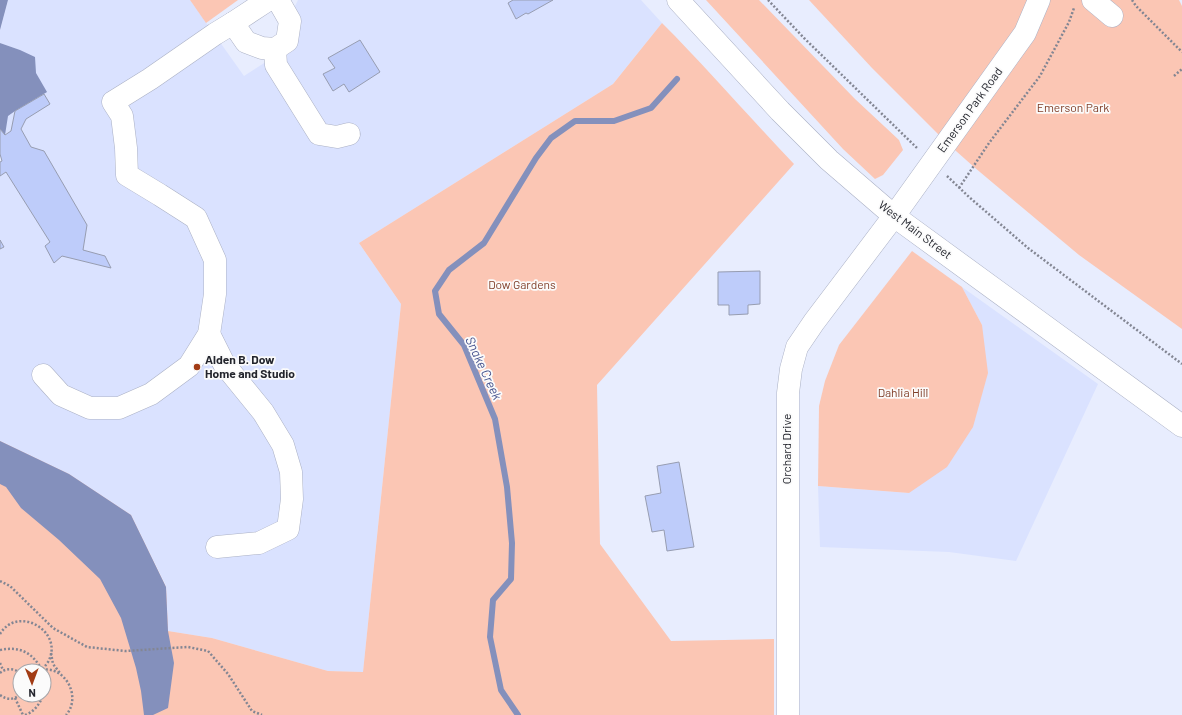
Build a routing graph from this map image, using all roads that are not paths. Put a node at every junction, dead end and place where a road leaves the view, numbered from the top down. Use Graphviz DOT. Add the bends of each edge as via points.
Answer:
graph roads {
  1 [pos="268,0"];
  2 [pos="278,0"];
  3 [pos="678,0"];
  4 [pos="1039,0"];
  5 [pos="1084,4"];
  6 [pos="1112,16"];
  7 [pos="233,23"];
  8 [pos="275,49"];
  9 [pos="349,134"];
  10 [pos="894,216"];
  11 [pos="209,334"];
  12 [pos="43,375"];
  13 [pos="1182,426"];
  14 [pos="217,547"];
  15 [pos="788,715"];
  1 -- 7 [label="street"];
  2 -- 8 [label="street" via="290,21 287,41"];
  3 -- 10 [label="street, West Main Street" via="780,111 829,160"];
  4 -- 10 [label="street, Emerson Park Road" via="1025,33"];
  5 -- 6 [label="street"];
  7 -- 8 [label="street" via="246,42 262,48"];
  7 -- 11 [label="street" via="113,102 122,116 127,175 196,218 215,260 215,294"];
  8 -- 9 [label="street" via="276,66 319,134 337,137"];
  10 -- 13 [label="street, West Main Street"];
  10 -- 15 [label="street, Orchard Drive" via="810,328 798,347 792,369 787,429"];
  11 -- 12 [label="street" via="189,366 151,394 119,408 90,408 61,395"];
  11 -- 14 [label="street" via="224,364 263,412 283,445 291,472 292,500 288,529 259,543"];
}
